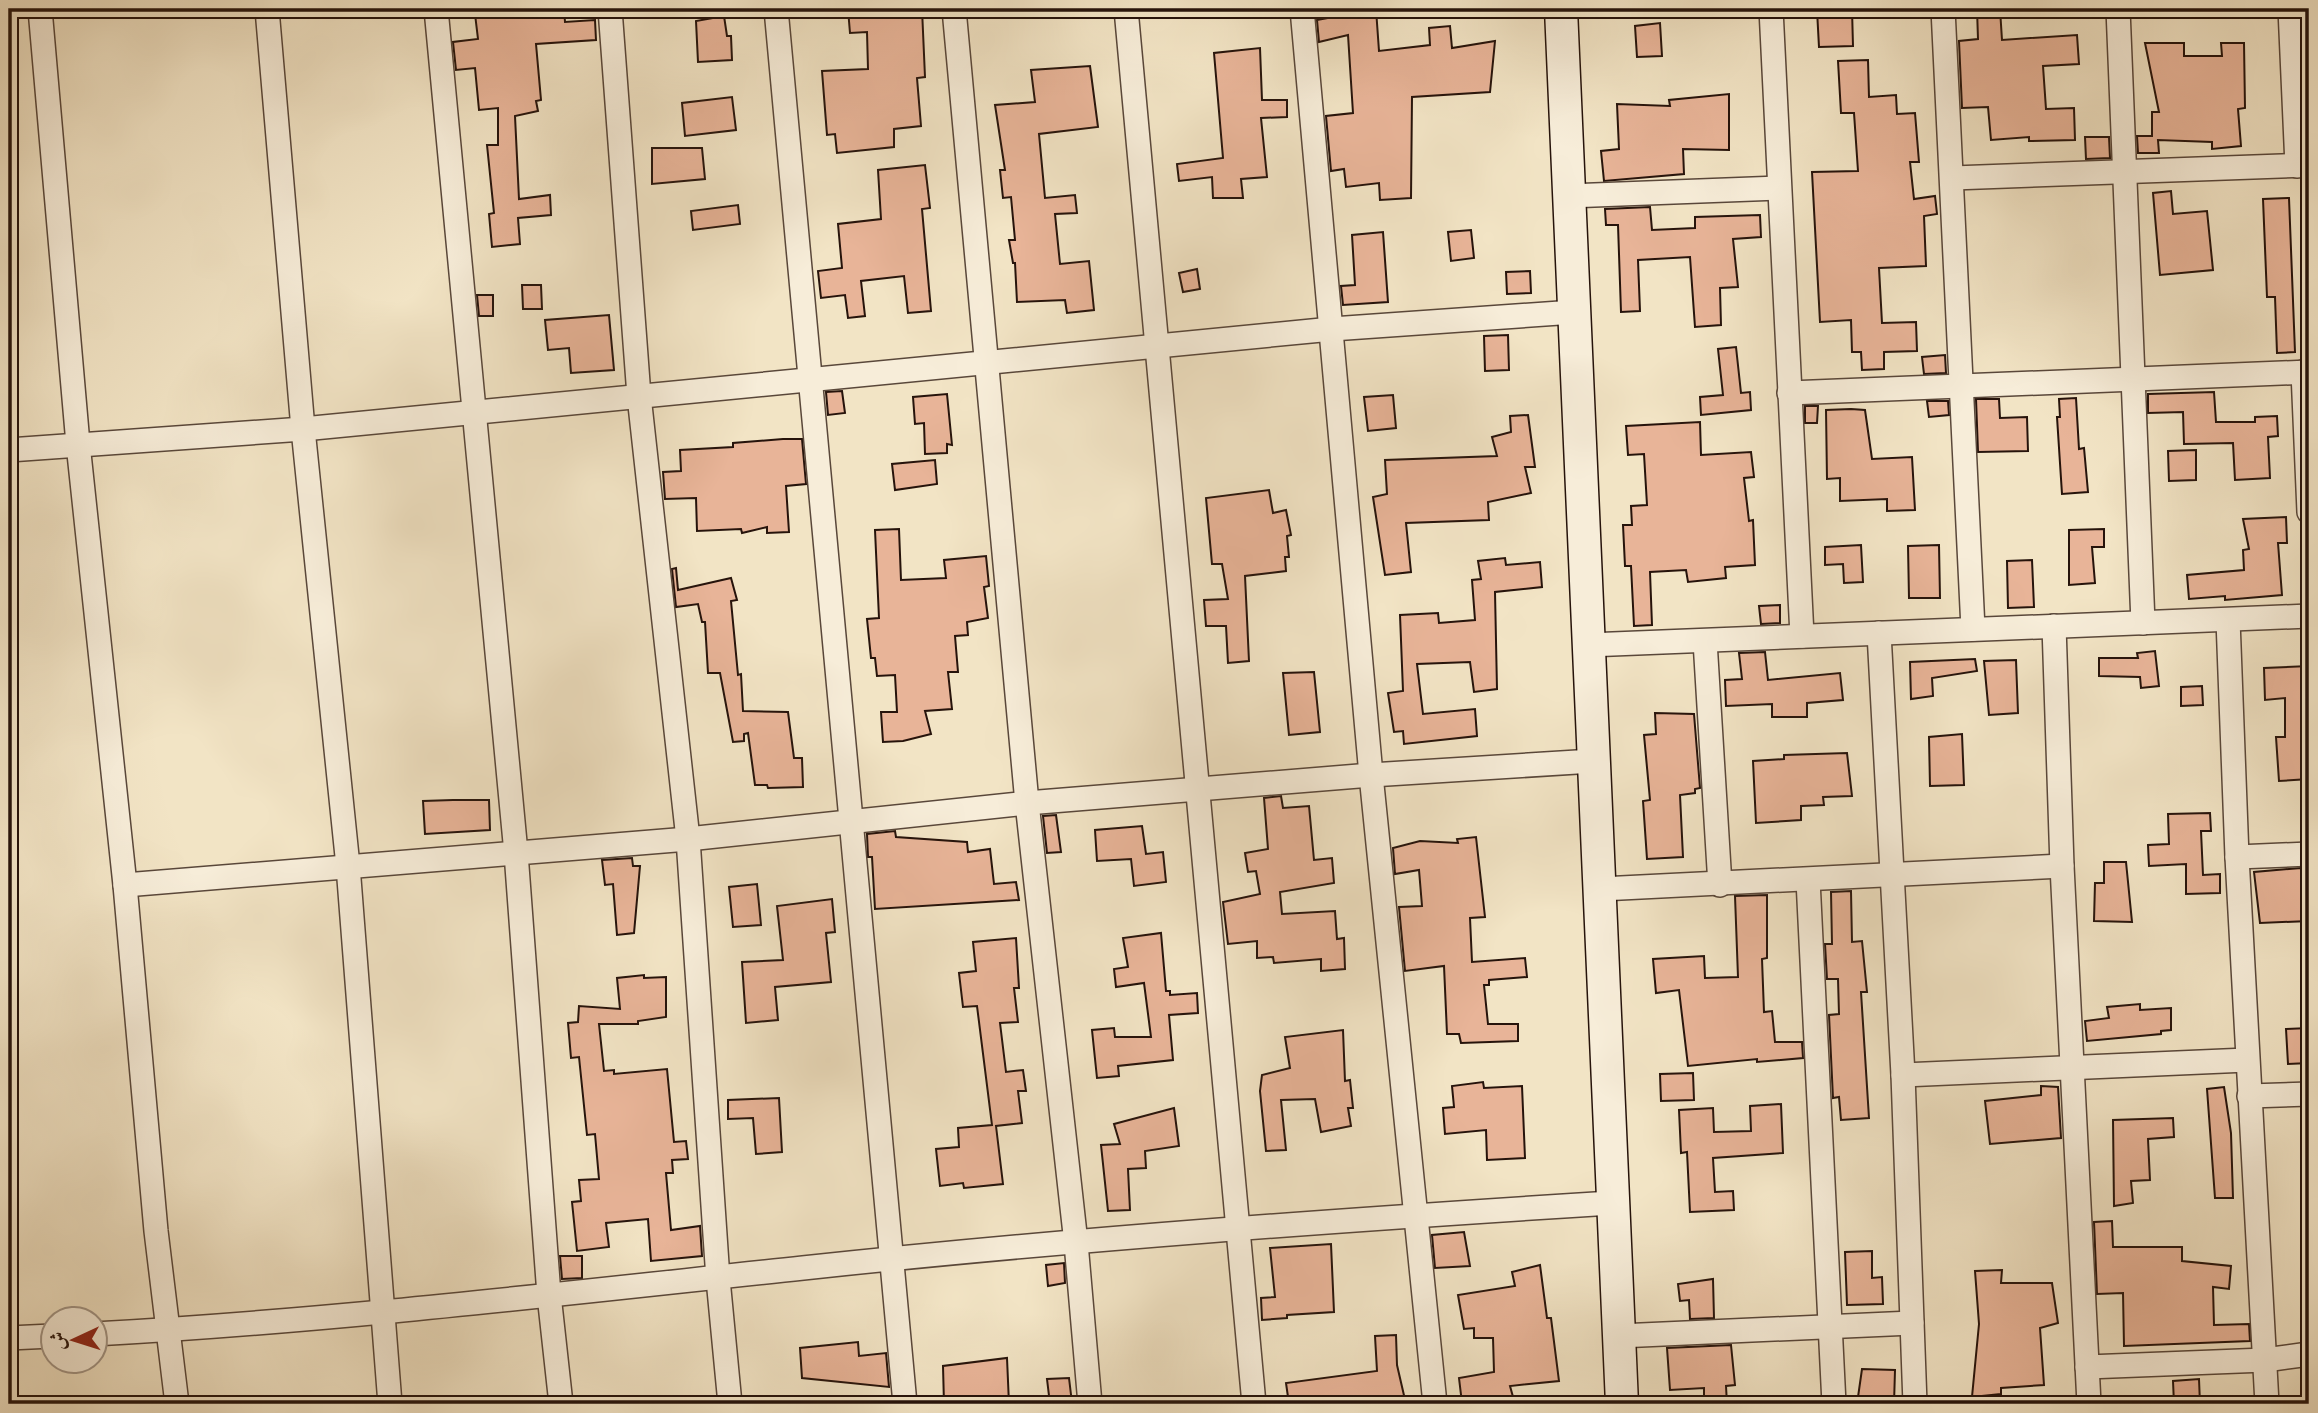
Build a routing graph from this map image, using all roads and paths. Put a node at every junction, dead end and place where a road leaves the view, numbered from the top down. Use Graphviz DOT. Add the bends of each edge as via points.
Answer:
graph roads {
  1 [pos="40,9"];
  2 [pos="267,9"];
  3 [pos="436,9"];
  4 [pos="610,9"];
  5 [pos="776,9"];
  6 [pos="954,9"];
  7 [pos="1126,9"];
  8 [pos="1302,9"];
  9 [pos="1562,9"];
  10 [pos="1771,9"];
  11 [pos="1943,9"];
  12 [pos="2118,9"];
  13 [pos="2290,9"];
  14 [pos="2303,166"];
  15 [pos="2123,173"];
  16 [pos="1953,178"];
  17 [pos="1779,188"];
  18 [pos="1568,196"];
  19 [pos="1574,312"];
  20 [pos="1332,329"];
  21 [pos="1158,347"];
  22 [pos="988,363"];
  23 [pos="2306,372"];
  24 [pos="812,379"];
  25 [pos="2132,379"];
  26 [pos="1963,386"];
  27 [pos="1788,393"];
  28 [pos="639,396"];
  29 [pos="473,411"];
  30 [pos="303,429"];
  31 [pos="78,444"];
  32 [pos="9,450"];
  33 [pos="2309,512"];
  34 [pos="2309,616"];
  35 [pos="2228,620"];
  36 [pos="2143,623"];
  37 [pos="2054,626"];
  38 [pos="1973,629"];
  39 [pos="1879,633"];
  40 [pos="1802,636"];
  41 [pos="1705,641"];
  42 [pos="1588,645"];
  43 [pos="1594,761"];
  44 [pos="1371,775"];
  45 [pos="1197,790"];
  46 [pos="1027,803"];
  47 [pos="852,822"];
  48 [pos="688,839"];
  49 [pos="516,853"];
  50 [pos="2309,854"];
  51 [pos="2236,857"];
  52 [pos="348,866"];
  53 [pos="2062,866"];
  54 [pos="1892,876"];
  55 [pos="1808,880"];
  56 [pos="125,885"];
  57 [pos="1720,885"];
  58 [pos="1601,889"];
  59 [pos="2247,1060"];
  60 [pos="2074,1068"];
  61 [pos="1903,1075"];
  62 [pos="2309,1094"];
  63 [pos="2249,1096"];
  64 [pos="1611,1203"];
  65 [pos="1414,1216"];
  66 [pos="1236,1229"];
  67 [pos="1076,1243"];
  68 [pos="891,1260"];
  69 [pos="718,1279"];
  70 [pos="549,1295"];
  71 [pos="383,1312"];
  72 [pos="1912,1324"];
  73 [pos="1831,1327"];
  74 [pos="169,1330"];
  75 [pos="108,1333"];
  76 [pos="1619,1336"];
  77 [pos="38,1337"];
  78 [pos="9,1338"];
  79 [pos="2309,1354"];
  80 [pos="2265,1360"];
  81 [pos="2087,1367"];
  82 [pos="177,1404"];
  83 [pos="390,1404"];
  84 [pos="561,1404"];
  85 [pos="730,1404"];
  86 [pos="905,1404"];
  87 [pos="1090,1404"];
  88 [pos="1254,1404"];
  89 [pos="1435,1404"];
  90 [pos="1622,1404"];
  91 [pos="1834,1404"];
  92 [pos="1915,1404"];
  93 [pos="2089,1404"];
  94 [pos="2267,1404"];
  1 -- 31 [label="street"];
  2 -- 30 [label="street"];
  3 -- 29 [label="street"];
  4 -- 28 [label="street"];
  5 -- 24 [label="street"];
  6 -- 22 [label="street"];
  7 -- 21 [label="street"];
  8 -- 20 [label="street"];
  9 -- 18 [label="street"];
  10 -- 17 [label="street"];
  11 -- 16 [label="street"];
  12 -- 15 [label="street"];
  13 -- 14 [label="street"];
  14 -- 15 [label="street"];
  15 -- 16 [label="street"];
  15 -- 25 [label="street"];
  16 -- 26 [label="street"];
  17 -- 18 [label="street"];
  17 -- 27 [label="street"];
  18 -- 19 [label="street"];
  19 -- 20 [label="street"];
  19 -- 42 [label="street"];
  20 -- 21 [label="street"];
  20 -- 44 [label="street"];
  21 -- 22 [label="street"];
  21 -- 45 [label="street"];
  22 -- 24 [label="street"];
  22 -- 46 [label="street"];
  23 -- 25 [label="street"];
  23 -- 33 [label="street"];
  24 -- 28 [label="street"];
  24 -- 47 [label="street"];
  25 -- 26 [label="street"];
  25 -- 36 [label="street"];
  26 -- 27 [label="street"];
  26 -- 38 [label="street"];
  27 -- 40 [label="street"];
  28 -- 29 [label="street"];
  28 -- 48 [label="street"];
  29 -- 30 [label="street"];
  29 -- 49 [label="street"];
  30 -- 31 [label="street"];
  30 -- 52 [label="street"];
  31 -- 32 [label="street"];
  31 -- 56 [label="street"];
  34 -- 35 [label="street"];
  35 -- 36 [label="street"];
  35 -- 51 [label="street"];
  36 -- 37 [label="street"];
  37 -- 38 [label="street"];
  37 -- 53 [label="street"];
  38 -- 39 [label="street"];
  39 -- 40 [label="street"];
  39 -- 54 [label="street"];
  40 -- 41 [label="street"];
  41 -- 42 [label="street"];
  41 -- 57 [label="street"];
  42 -- 43 [label="street"];
  43 -- 44 [label="street"];
  43 -- 58 [label="street"];
  44 -- 45 [label="street"];
  44 -- 65 [label="street"];
  45 -- 46 [label="street"];
  45 -- 66 [label="street"];
  46 -- 47 [label="street"];
  46 -- 67 [label="street"];
  47 -- 48 [label="street"];
  47 -- 68 [label="street"];
  48 -- 49 [label="street"];
  48 -- 69 [label="street"];
  49 -- 52 [label="street"];
  49 -- 70 [label="street"];
  50 -- 51 [label="street"];
  51 -- 59 [label="street"];
  52 -- 56 [label="street"];
  52 -- 71 [label="street"];
  53 -- 54 [label="street"];
  53 -- 60 [label="street"];
  54 -- 55 [label="street"];
  54 -- 61 [label="street"];
  55 -- 57 [label="street"];
  55 -- 73 [label="street"];
  56 -- 74 [label="street"];
  57 -- 58 [label="street"];
  58 -- 64 [label="street"];
  59 -- 60 [label="street"];
  59 -- 63 [label="street"];
  60 -- 61 [label="street"];
  60 -- 81 [label="street"];
  61 -- 72 [label="street"];
  62 -- 63 [label="street"];
  63 -- 80 [label="street"];
  64 -- 65 [label="street"];
  64 -- 76 [label="street"];
  65 -- 66 [label="street"];
  65 -- 89 [label="street"];
  66 -- 67 [label="street"];
  66 -- 88 [label="street"];
  67 -- 68 [label="street"];
  67 -- 87 [label="street"];
  68 -- 69 [label="street"];
  68 -- 86 [label="street"];
  69 -- 70 [label="street"];
  69 -- 85 [label="street"];
  70 -- 71 [label="street"];
  70 -- 84 [label="street"];
  71 -- 74 [label="street"];
  71 -- 83 [label="street"];
  72 -- 73 [label="street"];
  72 -- 92 [label="street"];
  73 -- 76 [label="street"];
  73 -- 91 [label="street"];
  74 -- 75 [label="street"];
  74 -- 82 [label="street"];
  76 -- 90 [label="street"];
  77 -- 78 [label="street"];
  79 -- 80 [label="street"];
  80 -- 81 [label="street"];
  80 -- 94 [label="street"];
  81 -- 93 [label="street"];
}
